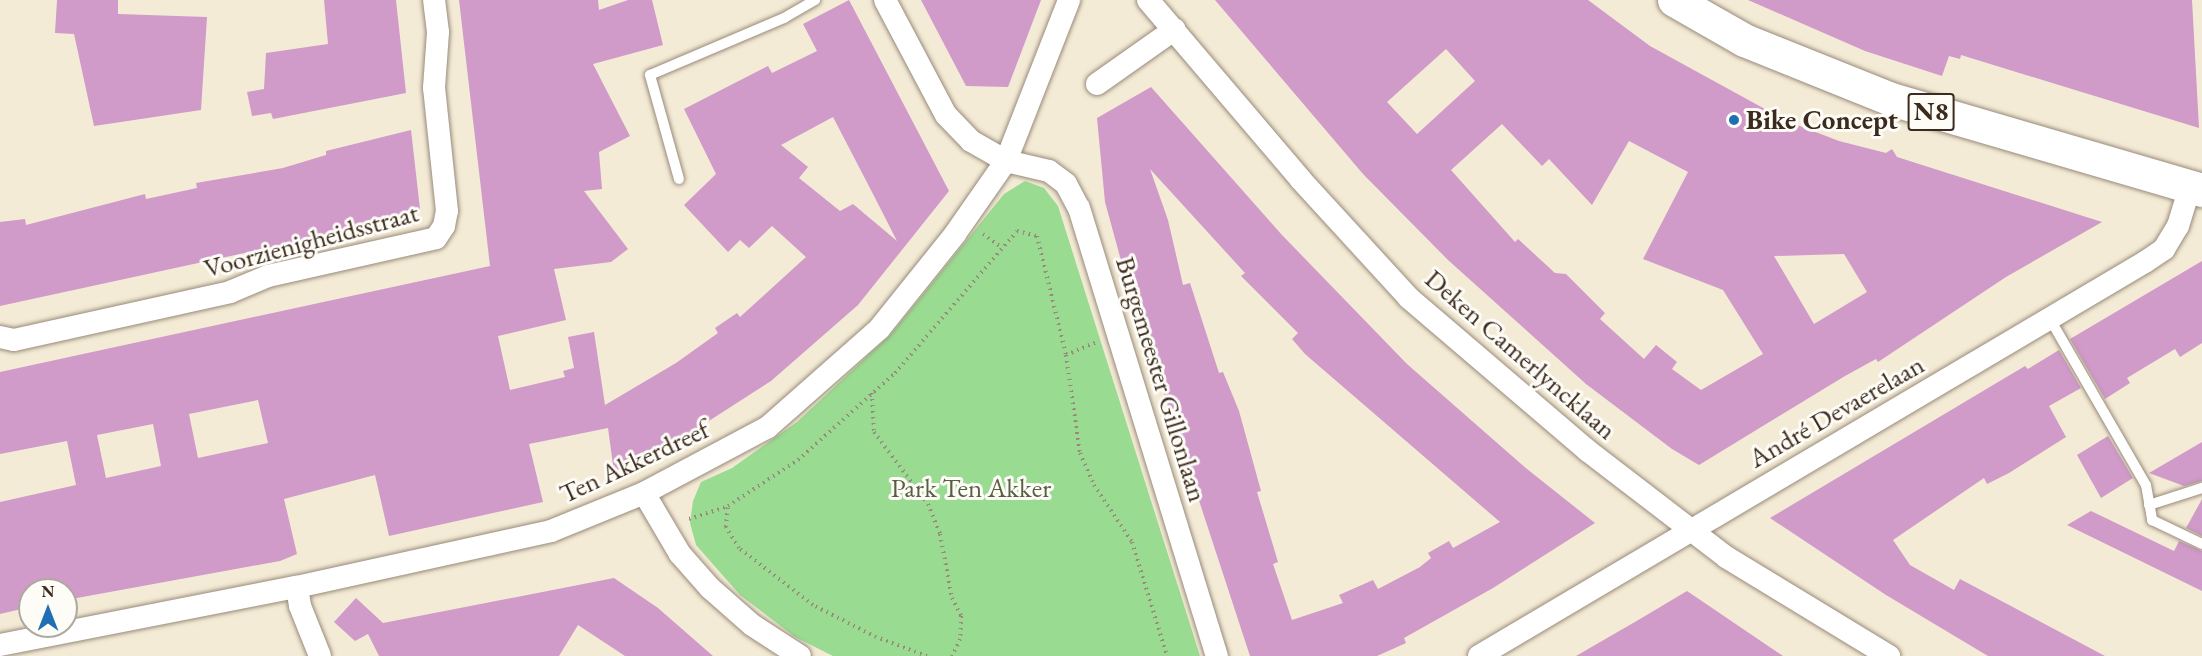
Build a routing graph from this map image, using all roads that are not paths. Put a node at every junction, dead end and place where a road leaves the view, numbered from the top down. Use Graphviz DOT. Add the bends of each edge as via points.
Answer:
graph roads {
  1 [pos="434,0"];
  2 [pos="815,0"];
  3 [pos="885,0"];
  4 [pos="1069,0"];
  5 [pos="1148,0"];
  6 [pos="1674,0"];
  7 [pos="1174,29"];
  8 [pos="1096,84"];
  9 [pos="1006,161"];
  10 [pos="679,179"];
  11 [pos="2196,189"];
  12 [pos="2050,319"];
  13 [pos="0,338"];
  14 [pos="2202,488"];
  15 [pos="644,493"];
  16 [pos="2149,505"];
  17 [pos="1690,529"];
  18 [pos="2202,544"];
  19 [pos="297,586"];
  20 [pos="0,645"];
  21 [pos="320,656"];
  22 [pos="800,656"];
  23 [pos="1217,656"];
  24 [pos="1479,656"];
  25 [pos="1889,656"];
  1 -- 13 [label="street, Voorzienigheidsstraat" via="438,32 434,88 447,211 436,238 268,276 230,292 14,340"];
  2 -- 10 [label="lane" via="784,18 650,75"];
  3 -- 9 [label="street, Burgemeester Gillonlaan" via="946,115 971,141"];
  4 -- 9 [label="street, Ten Akkerdreef"];
  5 -- 7 [label="street, Deken Camerlyncklaan"];
  6 -- 11 [label="main road, N8" via="1744,40 1891,99"];
  7 -- 8 [label="street"];
  7 -- 17 [label="street, Deken Camerlyncklaan" via="1263,137 1409,298 1588,451"];
  9 -- 15 [label="street, Ten Akkerdreef" via="955,234 879,329 768,427"];
  9 -- 23 [label="street, Burgemeester Gillonlaan" via="1049,171 1066,184 1080,208"];
  11 -- 12 [label="street, André Devaerelaan" via="2164,249"];
  12 -- 16 [label="lane" via="2146,485"];
  12 -- 17 [label="street, André Devaerelaan"];
  14 -- 16 [label="lane"];
  15 -- 19 [label="street, Ten Akkerdreef" via="551,531"];
  15 -- 22 [label="street" via="658,523 710,588 752,625"];
  16 -- 18 [label="lane" via="2152,520"];
  17 -- 24 [label="street, André Devaerelaan"];
  17 -- 25 [label="street, Deken Camerlyncklaan" via="1726,557"];
  19 -- 20 [label="street, Ten Akkerdreef"];
  19 -- 21 [label="street" via="300,606"];
}
